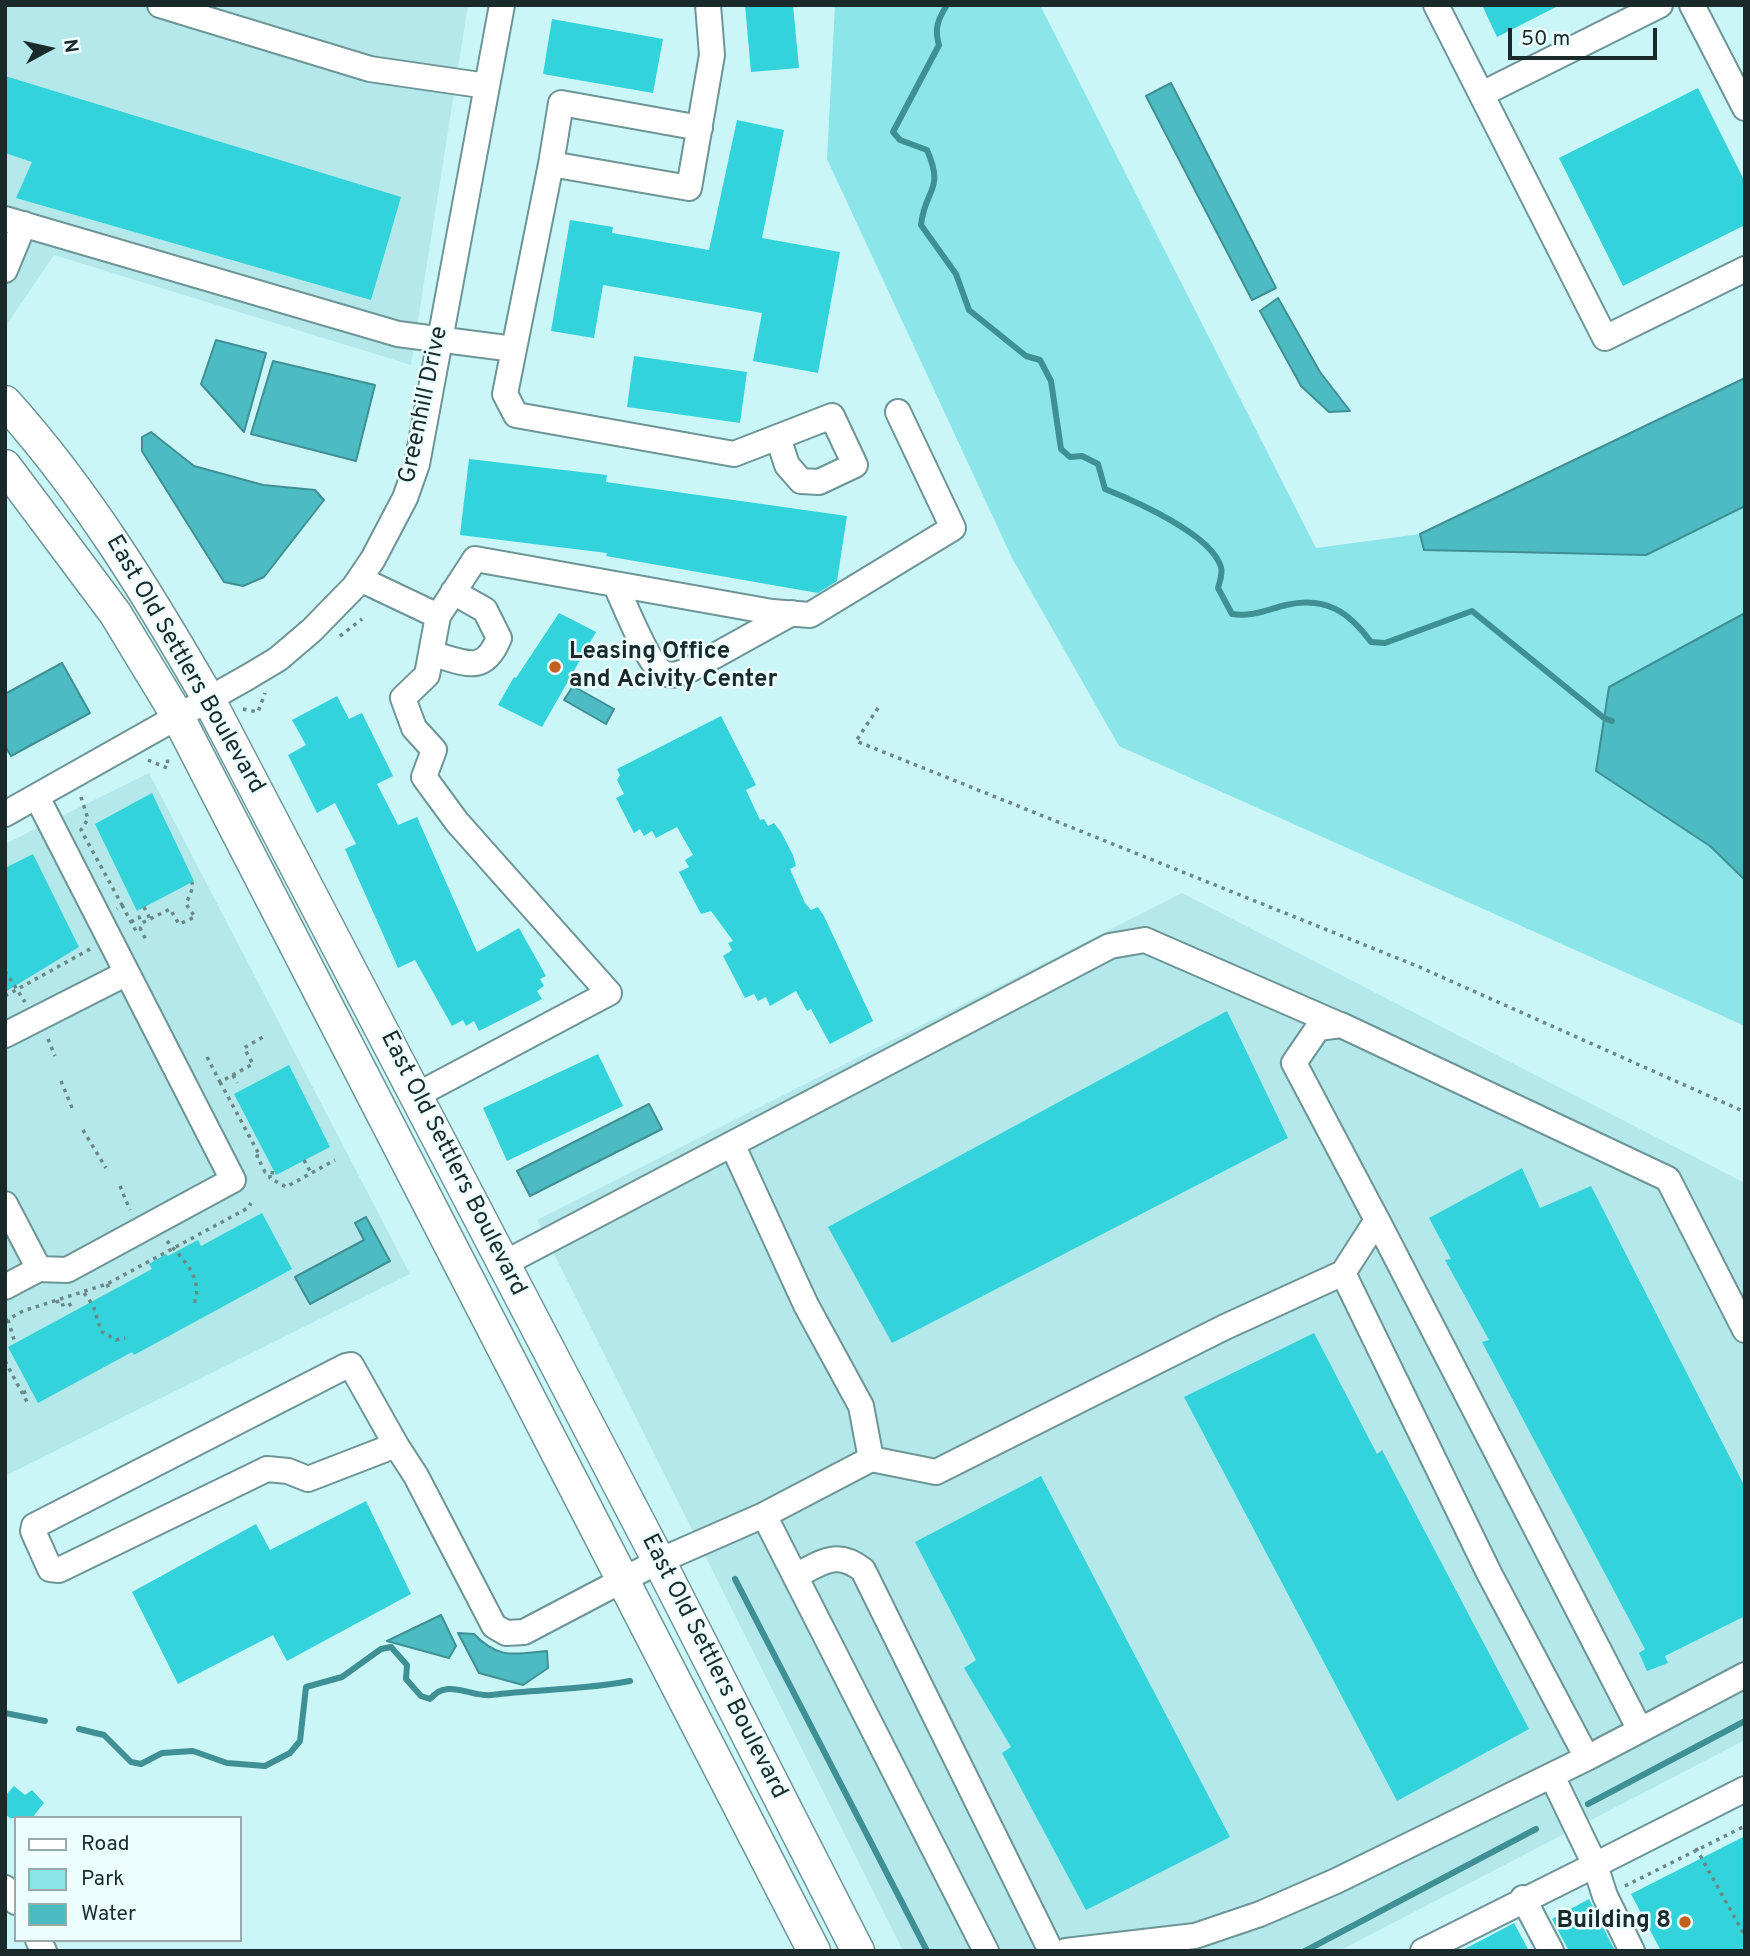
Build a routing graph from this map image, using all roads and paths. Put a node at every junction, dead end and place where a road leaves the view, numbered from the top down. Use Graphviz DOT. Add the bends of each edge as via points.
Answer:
graph roads {
  1 [pos="160,5"];
  2 [pos="502,5"];
  3 [pos="708,5"];
  4 [pos="1436,5"];
  5 [pos="1660,5"];
  6 [pos="1692,5"];
  7 [pos="487,86"];
  8 [pos="1482,94"];
  9 [pos="1745,108"];
  10 [pos="700,128"];
  11 [pos="551,164"];
  12 [pos="15,221"];
  13 [pos="1745,269"];
  14 [pos="5,270"];
  15 [pos="440,342"];
  16 [pos="514,349"];
  17 [pos="5,402"];
  18 [pos="898,412"];
  19 [pos="778,437"];
  20 [pos="5,467"];
  21 [pos="359,579"];
  22 [pos="615,584"];
  23 [pos="453,592"];
  24 [pos="792,613"];
  25 [pos="438,617"];
  26 [pos="433,654"];
  27 [pos="208,698"];
  28 [pos="878,708"];
  29 [pos="177,715"];
  30 [pos="79,794"];
  31 [pos="37,797"];
  32 [pos="5,814"];
  33 [pos="192,882"];
  34 [pos="122,905"];
  35 [pos="144,907"];
  36 [pos="150,919"];
  37 [pos="131,922"];
  38 [pos="128,930"];
  39 [pos="146,940"];
  40 [pos="97,946"];
  41 [pos="5,971"];
  42 [pos="127,973"];
  43 [pos="18,989"];
  44 [pos="5,996"];
  45 [pos="27,1005"];
  46 [pos="1341,1025"];
  47 [pos="5,1035"];
  48 [pos="47,1036"];
  49 [pos="263,1037"];
  50 [pos="55,1056"];
  51 [pos="207,1058"];
  52 [pos="233,1075"];
  53 [pos="61,1081"];
  54 [pos="220,1082"];
  55 [pos="237,1083"];
  56 [pos="417,1095"];
  57 [pos="73,1110"];
  58 [pos="1745,1112"];
  59 [pos="83,1130"];
  60 [pos="732,1144"];
  61 [pos="304,1160"];
  62 [pos="335,1160"];
  63 [pos="106,1168"];
  64 [pos="311,1173"];
  65 [pos="120,1186"];
  66 [pos="251,1203"];
  67 [pos="5,1204"];
  68 [pos="134,1219"];
  69 [pos="1377,1220"];
  70 [pos="173,1248"];
  71 [pos="503,1264"];
  72 [pos="39,1269"];
  73 [pos="1343,1273"];
  74 [pos="107,1284"];
  75 [pos="5,1287"];
  76 [pos="110,1291"];
  77 [pos="84,1293"];
  78 [pos="57,1300"];
  79 [pos="194,1304"];
  80 [pos="72,1308"];
  81 [pos="6,1320"];
  82 [pos="1745,1330"];
  83 [pos="125,1338"];
  84 [pos="15,1343"];
  85 [pos="5,1361"];
  86 [pos="31,1389"];
  87 [pos="23,1394"];
  88 [pos="27,1402"];
  89 [pos="396,1445"];
  90 [pos="871,1459"];
  91 [pos="764,1515"];
  92 [pos="659,1561"];
  93 [pos="795,1576"];
  94 [pos="623,1582"];
  95 [pos="1745,1675"];
  96 [pos="1640,1730"];
  97 [pos="1587,1758"];
  98 [pos="1552,1776"];
  99 [pos="1745,1789"];
  100 [pos="1745,1826"];
  101 [pos="1696,1848"];
  102 [pos="1595,1865"];
  103 [pos="1605,1896"];
  104 [pos="1523,1898"];
  105 [pos="1745,1937"];
  106 [pos="814,1951"];
  107 [pos="858,1951"];
  108 [pos="986,1951"];
  109 [pos="1051,1951"];
  110 [pos="1066,1951"];
  111 [pos="1423,1951"];
  112 [pos="1551,1951"];
  113 [pos="1632,1951"];
  1 -- 7 [label="street" via="370,69"];
  2 -- 7 [label="street, Greenhill Drive"];
  3 -- 10 [label="street" via="712,55"];
  4 -- 8 [label="street"];
  5 -- 8 [label="street"];
  6 -- 9 [label="street"];
  7 -- 15 [label="street, Greenhill Drive"];
  8 -- 13 [label="street" via="1605,338"];
  10 -- 11 [label="street" via="689,188"];
  10 -- 11 [label="street" via="561,103"];
  11 -- 16 [label="street"];
  12 -- 14 [label="street"];
  12 -- 15 [label="street" via="398,334"];
  15 -- 16 [label="street"];
  15 -- 21 [label="street, Greenhill Drive" via="417,464 391,529"];
  16 -- 19 [label="street" via="505,394 516,415 734,454"];
  17 -- 27 [label="main road, East Old Settlers Boulevard" via="80,493 147,593"];
  18 -- 24 [label="street" via="953,528 810,615"];
  20 -- 29 [label="main road, East Old Settlers Boulevard" via="115,613"];
  21 -- 25 [label="street"];
  21 -- 27 [label="street, Greenhill Drive" via="330,613 278,659"];
  22 -- 23 [label="street" via="475,559"];
  22 -- 24 [label="street"];
  22 -- 24 [label="street" via="652,661 665,674 691,670"];
  23 -- 25 [label="street"];
  23 -- 26 [label="street" via="485,610 499,638 491,657 479,664"];
  25 -- 26 [label="street"];
  26 -- 56 [label="street" via="427,675 403,698 414,728 434,750 424,777 457,822 608,993"];
  27 -- 29 [label="street, Greenhill Drive"];
  27 -- 56 [label="main road, East Old Settlers Boulevard"];
  28 -- 58 [label="path" via="856,741 1417,966"];
  29 -- 31 [label="street, Greenhill Drive"];
  29 -- 94 [label="main road, East Old Settlers Boulevard"];
  30 -- 34 [label="path" via="88,819 81,830"];
  31 -- 32 [label="street, Greenhill Drive"];
  31 -- 42 [label="street"];
  33 -- 36 [label="path" via="187,904 195,917 179,925 170,909"];
  34 -- 37 [label="path"];
  34 -- 38 [label="path" via="117,908"];
  35 -- 36 [label="path"];
  36 -- 37 [label="path" via="142,923 139,917"];
  37 -- 39 [label="path"];
  40 -- 43 [label="path"];
  41 -- 43 [label="path"];
  42 -- 47 [label="street"];
  42 -- 72 [label="street" via="233,1180 67,1270"];
  43 -- 44 [label="path"];
  43 -- 45 [label="path"];
  46 -- 60 [label="street" via="1145,940 1110,946"];
  46 -- 69 [label="street" via="1318,1028 1294,1063"];
  46 -- 82 [label="street" via="1668,1179"];
  48 -- 50 [label="path"];
  49 -- 52 [label="path" via="244,1048 253,1064"];
  51 -- 54 [label="path"];
  52 -- 54 [label="path"];
  52 -- 55 [label="path"];
  53 -- 57 [label="path"];
  54 -- 64 [label="path" via="265,1172 272,1174 270,1178 286,1187"];
  56 -- 71 [label="main road, East Old Settlers Boulevard"];
  59 -- 63 [label="path"];
  60 -- 71 [label="street"];
  60 -- 90 [label="street" via="806,1305 861,1406"];
  61 -- 64 [label="path"];
  62 -- 64 [label="path"];
  65 -- 68 [label="path"];
  66 -- 70 [label="path"];
  67 -- 72 [label="street"];
  69 -- 73 [label="street"];
  69 -- 96 [label="street"];
  70 -- 74 [label="path"];
  70 -- 79 [label="path" via="195,1275 198,1293"];
  71 -- 92 [label="main road, East Old Settlers Boulevard"];
  72 -- 75 [label="street"];
  73 -- 90 [label="street" via="936,1472"];
  73 -- 97 [label="street" via="1489,1573"];
  74 -- 76 [label="path"];
  74 -- 77 [label="path"];
  77 -- 78 [label="path"];
  77 -- 83 [label="path" via="101,1331 116,1340"];
  78 -- 80 [label="path" via="59,1306 68,1303"];
  78 -- 81 [label="path"];
  81 -- 84 [label="path"];
  85 -- 87 [label="path"];
  86 -- 87 [label="path"];
  87 -- 88 [label="path"];
  89 -- 89 [label="street" via="308,1479 267,1469 59,1570 50,1569 33,1531 34,1526 346,1366 351,1365"];
  89 -- 94 [label="street" via="494,1626 506,1633 524,1632"];
  90 -- 91 [label="street"];
  91 -- 92 [label="street"];
  91 -- 93 [label="street"];
  92 -- 94 [label="street"];
  92 -- 107 [label="main road, East Old Settlers Boulevard"];
  93 -- 108 [label="street"];
  93 -- 109 [label="street" via="832,1558 849,1559 863,1570"];
  94 -- 106 [label="main road, East Old Settlers Boulevard"];
  95 -- 96 [label="street"];
  96 -- 97 [label="street"];
  97 -- 98 [label="street"];
  98 -- 102 [label="street"];
  98 -- 110 [label="street" via="1260,1914 1195,1936"];
  99 -- 102 [label="street"];
  100 -- 101 [label="path"];
  101 -- 103 [label="path"];
  101 -- 105 [label="path"];
  102 -- 103 [label="street"];
  102 -- 104 [label="street"];
  103 -- 113 [label="street"];
  104 -- 111 [label="street"];
  104 -- 112 [label="street"];
}
